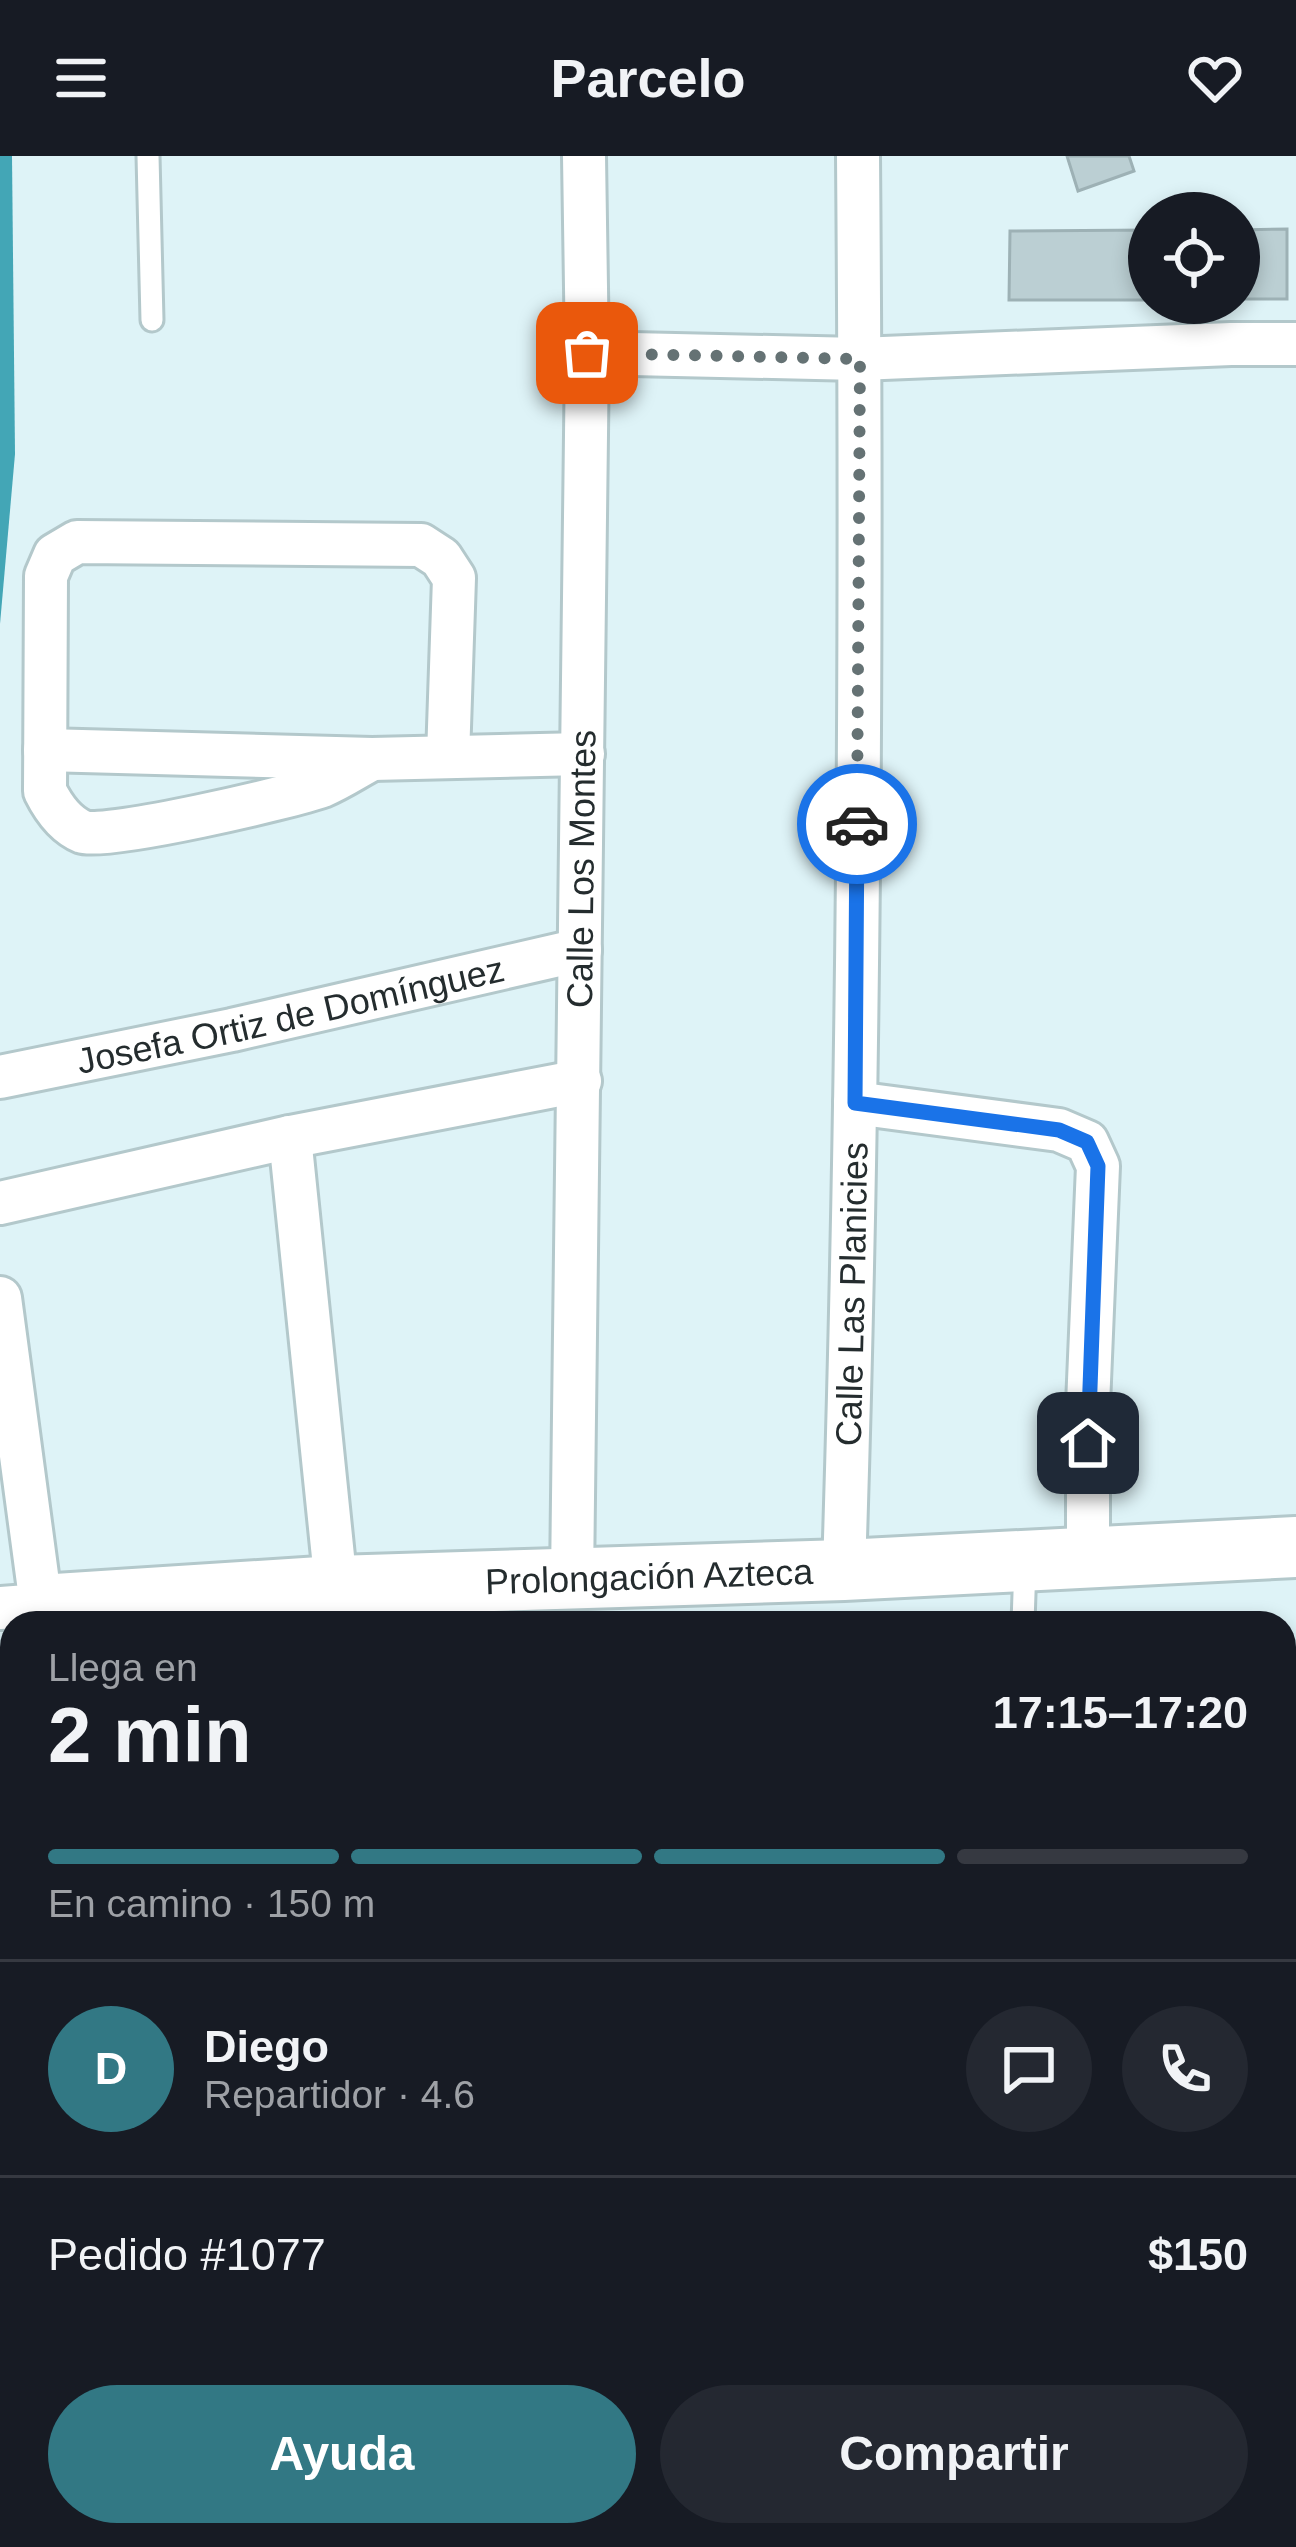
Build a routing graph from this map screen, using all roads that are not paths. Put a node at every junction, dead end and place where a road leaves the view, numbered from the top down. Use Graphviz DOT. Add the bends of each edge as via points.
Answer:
graph roads {
  1 [pos="148,156"];
  2 [pos="584,156"];
  3 [pos="858,156"];
  4 [pos="152,320"];
  5 [pos="1296,344"];
  6 [pos="587,353"];
  7 [pos="860,359"];
  8 [pos="45,750"];
  9 [pos="130,754"];
  10 [pos="583,754"];
  11 [pos="448,757"];
  12 [pos="372,760"];
  13 [pos="125,830"];
  14 [pos="580,950"];
  15 [pos="0,1077"];
  16 [pos="580,1082"];
  17 [pos="855,1103"];
  18 [pos="290,1137"];
  19 [pos="0,1203"];
  20 [pos="0,1298"];
  21 [pos="1296,1547"];
  22 [pos="1088,1558"];
  23 [pos="1026,1561"];
  24 [pos="844,1570"];
  25 [pos="572,1580"];
  26 [pos="336,1586"];
  27 [pos="470,1601"];
  28 [pos="28,1611"];
  29 [pos="40,1611"];
  30 [pos="1024,1611"];
  1 -- 4 [label="lane"];
  2 -- 6 [label="street, Calle Los Montes"];
  3 -- 7 [label="street, Calle Las Planicies"];
  5 -- 7 [label="street"];
  6 -- 7 [label="street"];
  6 -- 10 [label="street, Calle Los Montes"];
  7 -- 17 [label="street, Calle Las Planicies"];
  8 -- 9 [label="street"];
  8 -- 11 [label="street" via="46,577 66,546 421,545 454,578"];
  8 -- 13 [label="street" via="45,791 64,819 83,832"];
  9 -- 12 [label="street"];
  9 -- 13 [label="street"];
  10 -- 11 [label="street"];
  10 -- 14 [label="street, Calle Los Montes"];
  11 -- 12 [label="street"];
  12 -- 13 [label="street" via="316,788"];
  14 -- 15 [label="street, Josefa Ortiz de Domínguez"];
  14 -- 16 [label="street, Calle Los Montes"];
  16 -- 18 [label="street"];
  16 -- 25 [label="street, Calle Los Montes"];
  17 -- 22 [label="street" via="1059,1130 1087,1142 1098,1166"];
  17 -- 24 [label="street, Calle Las Planicies"];
  18 -- 19 [label="street"];
  18 -- 26 [label="street"];
  20 -- 28 [label="street"];
  21 -- 22 [label="street, Prolongación Azteca"];
  22 -- 23 [label="street, Prolongación Azteca"];
  23 -- 24 [label="street, Prolongación Azteca"];
  23 -- 30 [label="lane"];
  24 -- 25 [label="street, Prolongación Azteca"];
  25 -- 27 [label="street, Prolongación Azteca"];
  26 -- 27 [label="street, Prolongación Azteca"];
  26 -- 29 [label="street, Prolongación Azteca"];
}
